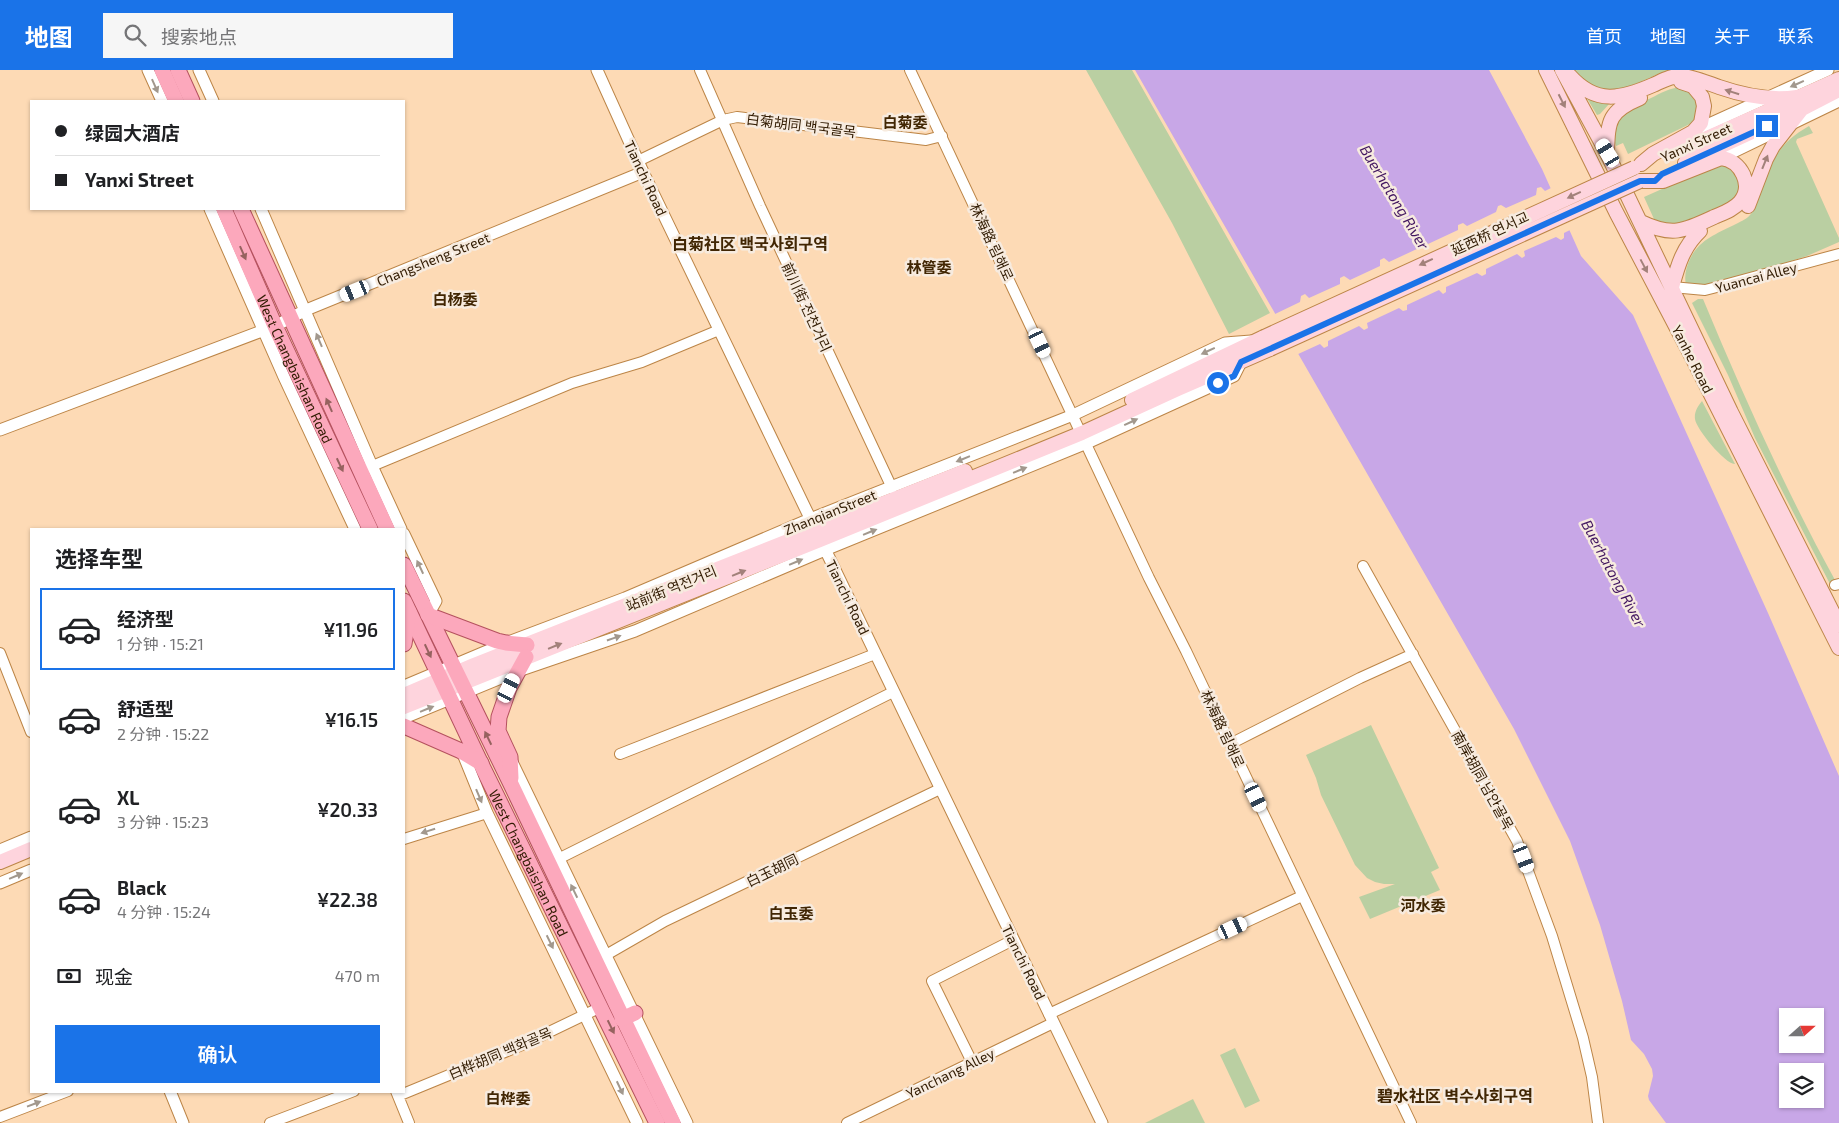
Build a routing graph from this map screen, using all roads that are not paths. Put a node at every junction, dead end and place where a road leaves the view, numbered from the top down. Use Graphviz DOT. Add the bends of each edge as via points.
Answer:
graph roads {
  1 [pos="148,70"];
  2 [pos="162,70"];
  3 [pos="178,70"];
  4 [pos="199,70"];
  5 [pos="597,70"];
  6 [pos="700,70"];
  7 [pos="910,70"];
  8 [pos="1546,70"];
  9 [pos="1563,70"];
  10 [pos="1828,70"];
  11 [pos="1839,79"];
  12 [pos="1839,90"];
  13 [pos="1766,98"];
  14 [pos="162,100"];
  15 [pos="176,100"];
  16 [pos="192,100"];
  17 [pos="213,100"];
  18 [pos="1839,101"];
  19 [pos="1800,103"];
  20 [pos="1612,115"];
  21 [pos="723,120"];
  22 [pos="1786,127"];
  23 [pos="1696,130"];
  24 [pos="1594,131"];
  25 [pos="1578,132"];
  26 [pos="942,136"];
  27 [pos="1608,153"];
  28 [pos="1721,158"];
  29 [pos="638,161"];
  30 [pos="1638,166"];
  31 [pos="643,172"];
  32 [pos="1640,181"];
  33 [pos="1655,181"];
  34 [pos="211,210"];
  35 [pos="224,210"];
  36 [pos="241,210"];
  37 [pos="261,210"];
  38 [pos="1622,223"];
  39 [pos="1644,227"];
  40 [pos="1700,231"];
  41 [pos="1839,254"];
  42 [pos="1672,287"];
  43 [pos="306,310"];
  44 [pos="291,319"];
  45 [pos="270,328"];
  46 [pos="719,330"];
  47 [pos="1263,342"];
  48 [pos="1080,429"];
  49 [pos="0,430"];
  50 [pos="366,468"];
  51 [pos="892,488"];
  52 [pos="355,528"];
  53 [pos="370,528"];
  54 [pos="387,528"];
  55 [pos="401,528"];
  56 [pos="818,535"];
  57 [pos="405,536"];
  58 [pos="1363,566"];
  59 [pos="405,567"];
  60 [pos="406,608"];
  61 [pos="428,615"];
  62 [pos="1839,625"];
  63 [pos="405,635"];
  64 [pos="506,643"];
  65 [pos="1839,648"];
  66 [pos="527,651"];
  67 [pos="0,653"];
  68 [pos="875,654"];
  69 [pos="1413,654"];
  70 [pos="518,671"];
  71 [pos="459,679"];
  72 [pos="444,685"];
  73 [pos="405,686"];
  74 [pos="893,692"];
  75 [pos="405,695"];
  76 [pos="405,706"];
  77 [pos="405,717"];
  78 [pos="405,726"];
  79 [pos="30,729"];
  80 [pos="467,735"];
  81 [pos="1230,744"];
  82 [pos="460,750"];
  83 [pos="620,754"];
  84 [pos="510,757"];
  85 [pos="481,764"];
  86 [pos="511,784"];
  87 [pos="940,790"];
  88 [pos="486,813"];
  89 [pos="30,837"];
  90 [pos="405,839"];
  91 [pos="30,849"];
  92 [pos="0,850"];
  93 [pos="30,859"];
  94 [pos="558,859"];
  95 [pos="0,862"];
  96 [pos="30,870"];
  97 [pos="0,872"];
  98 [pos="0,883"];
  99 [pos="1302,896"];
  100 [pos="1013,940"];
  101 [pos="606,955"];
  102 [pos="601,1007"];
  103 [pos="585,1015"];
  104 [pos="628,1016"];
  105 [pos="1051,1018"];
  106 [pos="972,1062"];
  107 [pos="405,1091"];
  108 [pos="63,1093"];
  109 [pos="171,1093"];
  110 [pos="349,1093"];
  111 [pos="397,1094"];
  112 [pos="0,1117"];
  113 [pos="183,1123"];
  114 [pos="270,1123"];
  115 [pos="409,1123"];
  116 [pos="637,1123"];
  117 [pos="658,1123"];
  118 [pos="672,1123"];
  119 [pos="687,1123"];
  120 [pos="847,1123"];
  121 [pos="1102,1123"];
  122 [pos="1411,1123"];
  123 [pos="1598,1123"];
  1 -- 14 [label="street, one-way"];
  2 -- 15 [label="main road"];
  3 -- 16 [label="main road"];
  4 -- 17 [label="street"];
  5 -- 29 [label="street, Tianchi Road"];
  6 -- 21 [label="street, 前川街 전천거리"];
  7 -- 26 [label="street, 林海路 림해로"];
  8 -- 25 [label="main road, Yanhe Road, one-way"];
  13 -- 9 [label="main road, one-way" via="1735,93 1682,76 1666,79 1627,96 1597,95 1580,88"];
  9 -- 24 [label="main road, Yanhe Road"];
  10 -- 13 [label="street, Yanxi Street, one-way"];
  11 -- 19 [label="main road, Yanxi Street"];
  12 -- 19 [label="main road, Yanxi Street"];
  13 -- 19 [label="main road"];
  13 -- 23 [label="street, Yanxi Street"];
  18 -- 22 [label="street, Yanxi Street"];
  19 -- 22 [label="main road"];
  19 -- 30 [label="main road, Yanxi Street"];
  19 -- 33 [label="main road, Yanxi Street" via="1662,174"];
  20 -- 23 [label="main road" via="1632,101 1674,83 1687,83 1702,98 1703,115"];
  20 -- 24 [label="main road"];
  20 -- 27 [label="main road"];
  21 -- 26 [label="street, 白菊胡同 백국골목" via="743,117 926,140"];
  21 -- 29 [label="street, 白菊胡同 백국골목"];
  21 -- 51 [label="street, 前川街 전천거리"];
  22 -- 28 [label="street, Yanxi Street"];
  40 -- 22 [label="main road, one-way" via="1746,208 1766,159"];
  23 -- 30 [label="main road"];
  24 -- 25 [label="main road"];
  24 -- 27 [label="main road, Yanhe Road"];
  25 -- 38 [label="main road, Yanhe Road"];
  26 -- 48 [label="street, 林海路 림해로"];
  27 -- 39 [label="main road, Yanhe Road"];
  28 -- 33 [label="main road" via="1663,181"];
  28 -- 39 [label="main road" via="1735,164 1741,171 1745,192 1740,202 1726,212 1678,231"];
  29 -- 31 [label="street, Tianchi Road"];
  30 -- 47 [label="main road, 延西桥 연서교, one-way, bridge"];
  31 -- 43 [label="street, Changsheng Street"];
  31 -- 46 [label="street, Tianchi Road"];
  32 -- 33 [label="main road, Yanxi Street"];
  32 -- 47 [label="main road, 延西桥 연서교, bridge"];
  34 -- 45 [label="street, West Changbaishan Road"];
  35 -- 45 [label="main road, West Changbaishan Road, one-way"];
  36 -- 44 [label="main road, West Changbaishan Road"];
  37 -- 43 [label="street, West Changbaishan Road"];
  38 -- 39 [label="main road"];
  38 -- 65 [label="main road, Yanhe Road, one-way"];
  39 -- 40 [label="main road" via="1671,238"];
  39 -- 42 [label="main road, Yanhe Road"];
  40 -- 42 [label="main road" via="1681,257"];
  41 -- 42 [label="street, Yuancai Alley" via="1705,290"];
  42 -- 62 [label="main road, Yanhe Road"];
  43 -- 44 [label="street, Changsheng Street"];
  50 -- 43 [label="street, West Changbaishan Road, one-way"];
  44 -- 45 [label="street, Changsheng Street"];
  50 -- 44 [label="main road, West Changbaishan Road, one-way"];
  45 -- 49 [label="street, Changsheng Street"];
  45 -- 52 [label="street, West Changbaishan Road"];
  45 -- 53 [label="main road, West Changbaishan Road, one-way"];
  46 -- 50 [label="street" via="642,362 572,382"];
  46 -- 56 [label="street, Tianchi Road"];
  47 -- 48 [label="main road, ZhanqianStreet, one-way"];
  48 -- 47 [label="main road, ZhanqianStreet, one-way" via="1241,362"];
  48 -- 51 [label="street, ZhanqianStreet, one-way"];
  48 -- 56 [label="main road, ZhanqianStreet"];
  48 -- 81 [label="street, 林海路 림해로"];
  50 -- 54 [label="main road, West Changbaishan Road"];
  50 -- 55 [label="street, West Changbaishan Road"];
  51 -- 56 [label="street, ZhanqianStreet"];
  56 -- 64 [label="street, ZhanqianStreet" via="625,598"];
  56 -- 66 [label="main road, 站前街 역전거리"];
  56 -- 68 [label="street, Tianchi Road"];
  70 -- 56 [label="street, ZhanqianStreet, one-way" via="635,631"];
  61 -- 57 [label="street, one-way" via="436,601"];
  58 -- 69 [label="street, 南岸胡同 남안골목"];
  59 -- 61 [label="main road, West Changbaishan Road"];
  60 -- 63 [label="main road"];
  60 -- 72 [label="main road, West Changbaishan Road, one-way"];
  61 -- 64 [label="main road"];
  61 -- 71 [label="main road, West Changbaishan Road"];
  64 -- 66 [label="main road"];
  64 -- 71 [label="street, ZhanqianStreet"];
  66 -- 70 [label="main road"];
  66 -- 71 [label="main road, ZhanqianStreet"];
  67 -- 79 [label="street"];
  68 -- 74 [label="street, Tianchi Road"];
  68 -- 83 [label="street"];
  69 -- 81 [label="street"];
  69 -- 123 [label="street, 南岸胡同 남안골목" via="1524,858 1583,1038"];
  70 -- 71 [label="street, ZhanqianStreet"];
  70 -- 84 [label="main road" via="499,717 498,731"];
  71 -- 72 [label="main road"];
  71 -- 72 [label="street, ZhanqianStreet"];
  86 -- 71 [label="main road, West Changbaishan Road, one-way"];
  72 -- 73 [label="street, ZhanqianStreet"];
  72 -- 75 [label="main road"];
  72 -- 76 [label="main road"];
  77 -- 72 [label="street, ZhanqianStreet, one-way"];
  72 -- 80 [label="main road, West Changbaishan Road"];
  74 -- 87 [label="street, Tianchi Road"];
  74 -- 94 [label="street"];
  78 -- 82 [label="main road"];
  80 -- 82 [label="street"];
  80 -- 85 [label="main road, West Changbaishan Road"];
  81 -- 99 [label="street, 林海路 림해로"];
  82 -- 85 [label="main road"];
  82 -- 88 [label="street, one-way"];
  84 -- 86 [label="main road"];
  84 -- 94 [label="street"];
  85 -- 102 [label="main road, West Changbaishan Road"];
  86 -- 104 [label="main road, West Changbaishan Road"];
  87 -- 100 [label="street, Tianchi Road"];
  87 -- 101 [label="street, 白玉胡同" via="665,921"];
  88 -- 90 [label="street, one-way"];
  88 -- 103 [label="street, one-way"];
  89 -- 92 [label="street"];
  91 -- 95 [label="main road"];
  93 -- 97 [label="main road"];
  101 -- 94 [label="street, one-way"];
  98 -- 96 [label="street, one-way"];
  99 -- 105 [label="street, Yanchang Alley"];
  99 -- 122 [label="street, 林海路 림해로"];
  100 -- 105 [label="street, Tianchi Road"];
  100 -- 106 [label="street" via="932,981"];
  101 -- 104 [label="street"];
  102 -- 103 [label="street, 白桦胡同 백화골목"];
  102 -- 117 [label="main road, West Changbaishan Road, one-way"];
  103 -- 107 [label="street, 白桦胡同 백화골목"];
  103 -- 116 [label="street, one-way"];
  104 -- 118 [label="main road, West Changbaishan Road"];
  104 -- 119 [label="street"];
  105 -- 106 [label="street, Yanchang Alley"];
  105 -- 121 [label="street, Tianchi Road"];
  106 -- 120 [label="street, Yanchang Alley"];
  112 -- 108 [label="street, one-way"];
  109 -- 113 [label="street"];
  110 -- 114 [label="street"];
  111 -- 115 [label="street"];
}
